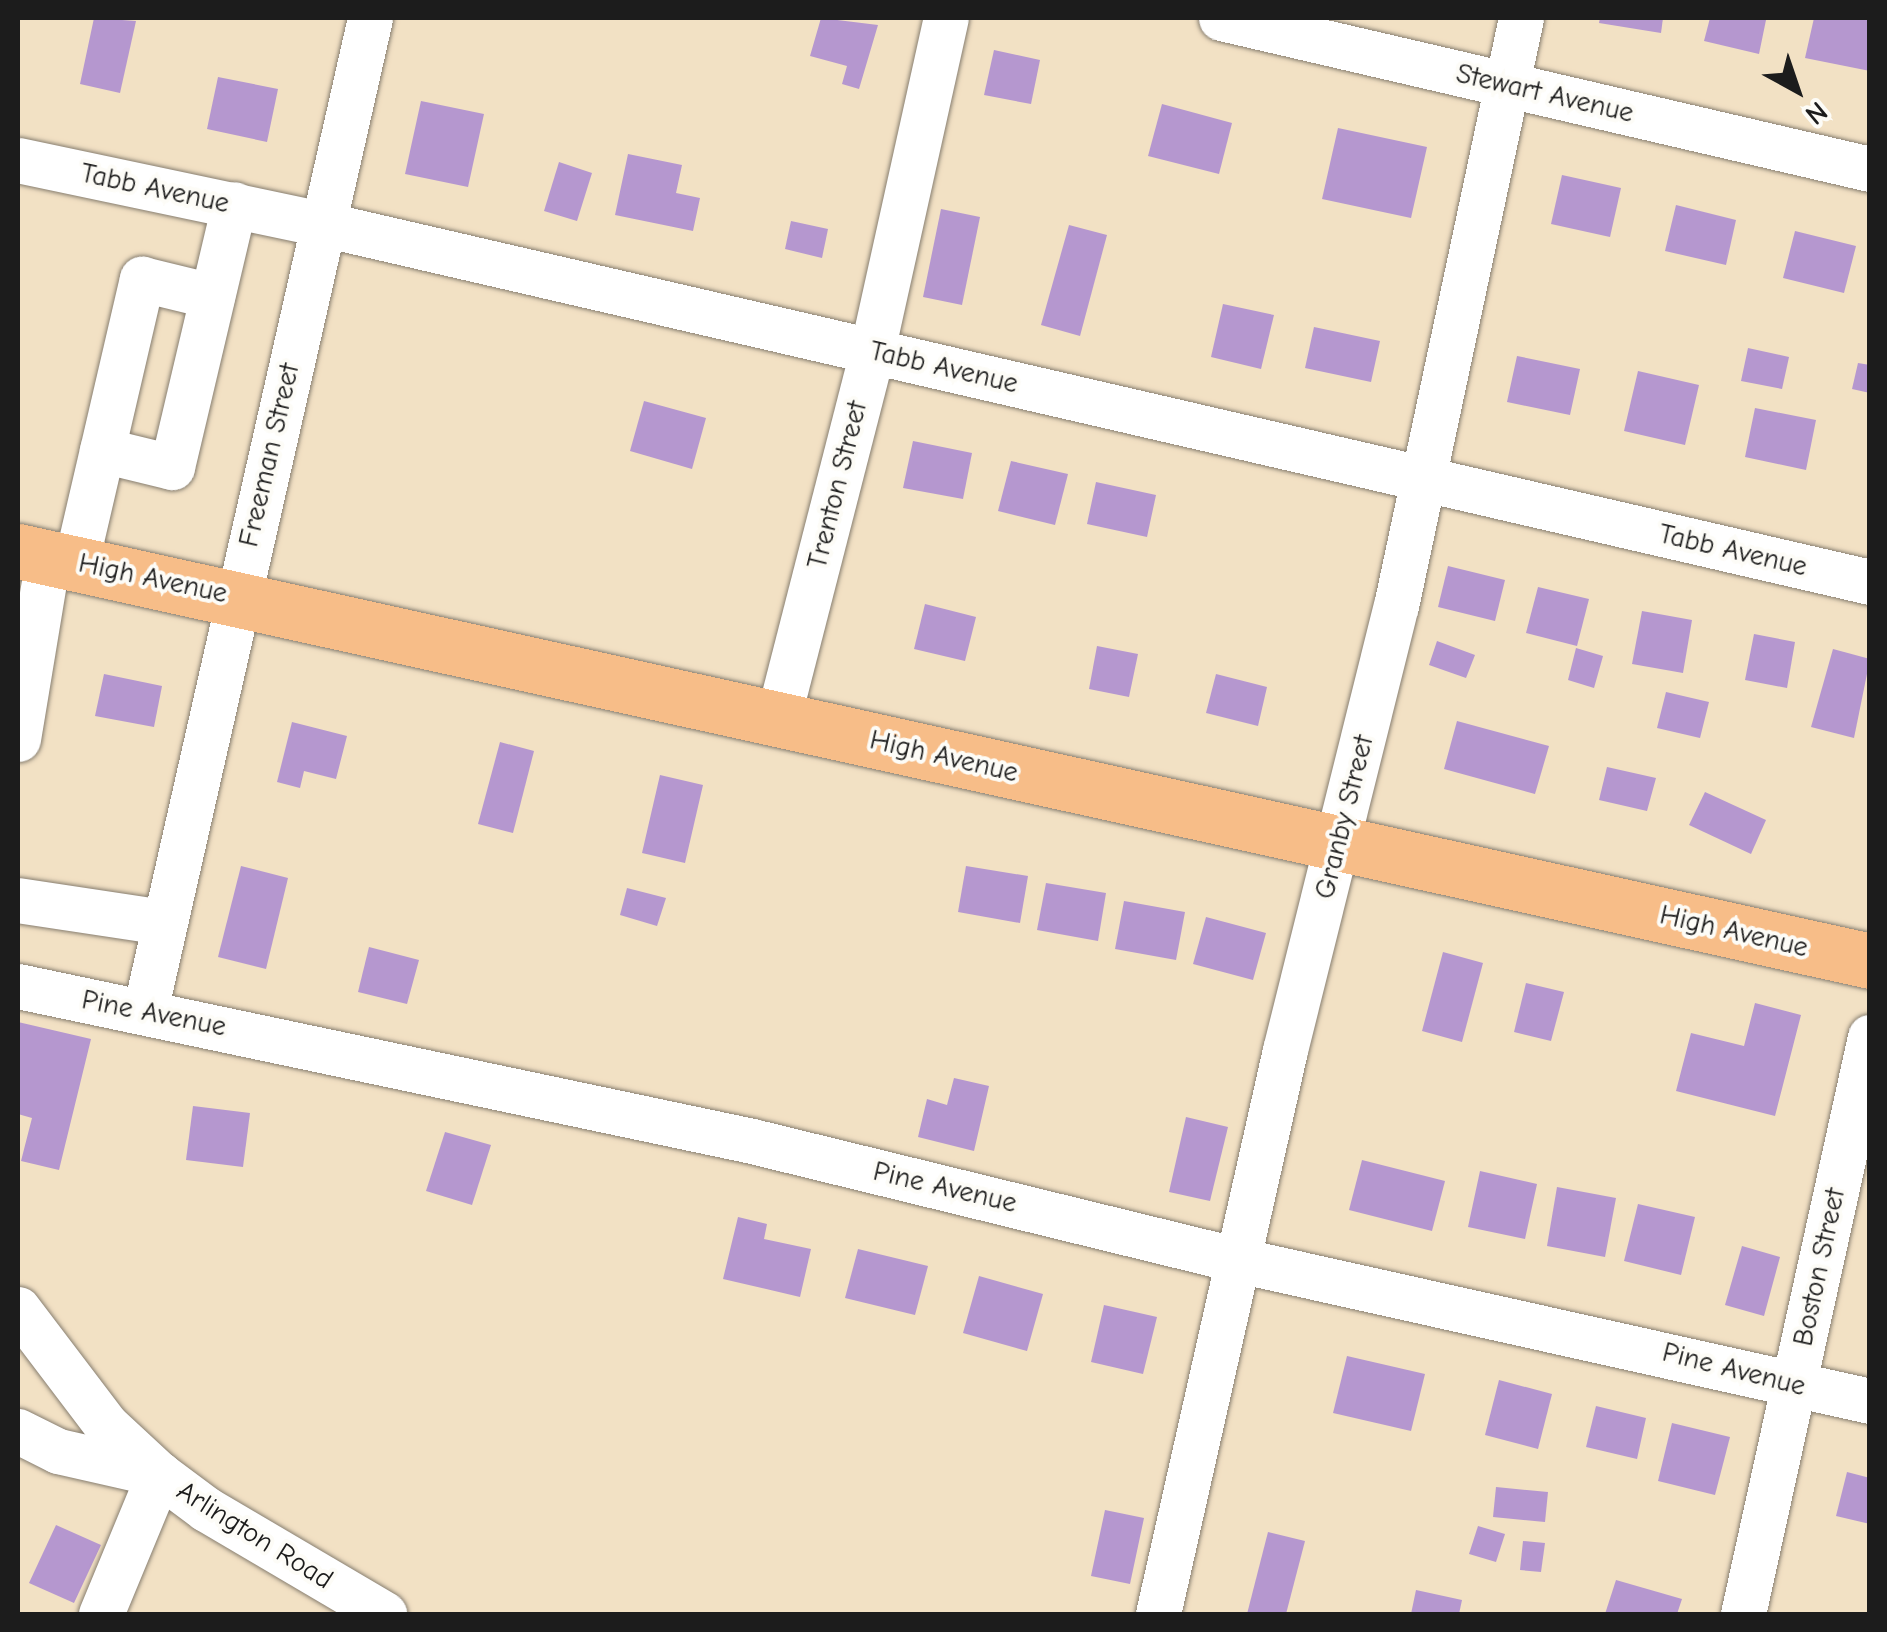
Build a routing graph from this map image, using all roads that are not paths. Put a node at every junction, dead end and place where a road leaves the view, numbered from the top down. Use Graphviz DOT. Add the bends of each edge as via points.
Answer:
graph roads {
  1 [pos="370,18"];
  2 [pos="946,18"];
  3 [pos="1221,18"];
  4 [pos="1521,18"];
  5 [pos="1506,83"];
  6 [pos="18,160"];
  7 [pos="1870,169"];
  8 [pos="234,204"];
  9 [pos="323,224"];
  10 [pos="212,296"];
  11 [pos="872,351"];
  12 [pos="102,450"];
  13 [pos="1421,479"];
  14 [pos="47,556"];
  15 [pos="1870,582"];
  16 [pos="236,596"];
  17 [pos="778,718"];
  18 [pos="18,739"];
  19 [pos="1339,842"];
  20 [pos="18,900"];
  21 [pos="164,922"];
  22 [pos="1870,962"];
  23 [pos="18,986"];
  24 [pos="144,1011"];
  25 [pos="1870,1037"];
  26 [pos="1238,1260"];
  27 [pos="18,1309"];
  28 [pos="1794,1384"];
  29 [pos="1870,1402"];
  30 [pos="18,1431"];
  31 [pos="159,1474"];
  32 [pos="100,1614"];
  33 [pos="384,1614"];
  34 [pos="1158,1614"];
  35 [pos="1743,1614"];
  1 -- 9 [label="street, Freeman Street"];
  2 -- 11 [label="street, Trenton Street"];
  3 -- 5 [label="street, Stewart Avenue"];
  4 -- 5 [label="street, Granby Street"];
  5 -- 7 [label="street, Stewart Avenue"];
  5 -- 13 [label="street, Granby Street"];
  6 -- 8 [label="street, Tabb Avenue"];
  8 -- 9 [label="street, Tabb Avenue"];
  8 -- 10 [label="street"];
  9 -- 11 [label="street, Tabb Avenue"];
  9 -- 16 [label="street, Freeman Street"];
  10 -- 12 [label="street" via="172,466"];
  10 -- 12 [label="street" via="142,279"];
  11 -- 13 [label="street, Tabb Avenue"];
  11 -- 17 [label="street, Trenton Street"];
  12 -- 14 [label="street"];
  13 -- 15 [label="street, Tabb Avenue"];
  13 -- 19 [label="street, Granby Street"];
  14 -- 16 [label="main road, High Avenue"];
  14 -- 18 [label="street"];
  16 -- 17 [label="main road, High Avenue"];
  16 -- 21 [label="street, Freeman Street"];
  17 -- 19 [label="main road, High Avenue"];
  19 -- 22 [label="main road, High Avenue"];
  19 -- 26 [label="street, Granby Street"];
  20 -- 21 [label="street"];
  21 -- 24 [label="street, Freeman Street"];
  23 -- 24 [label="street, Pine Avenue"];
  24 -- 26 [label="street, Pine Avenue" via="752,1142"];
  25 -- 28 [label="street, Boston Street"];
  26 -- 28 [label="street, Pine Avenue"];
  26 -- 34 [label="street, Granby Street"];
  27 -- 31 [label="street, Arlington Road" via="106,1425"];
  28 -- 29 [label="street, Pine Avenue"];
  28 -- 35 [label="street, Boston Street"];
  30 -- 31 [label="street" via="58,1451"];
  31 -- 32 [label="street"];
  31 -- 33 [label="street, Arlington Road"];
}
